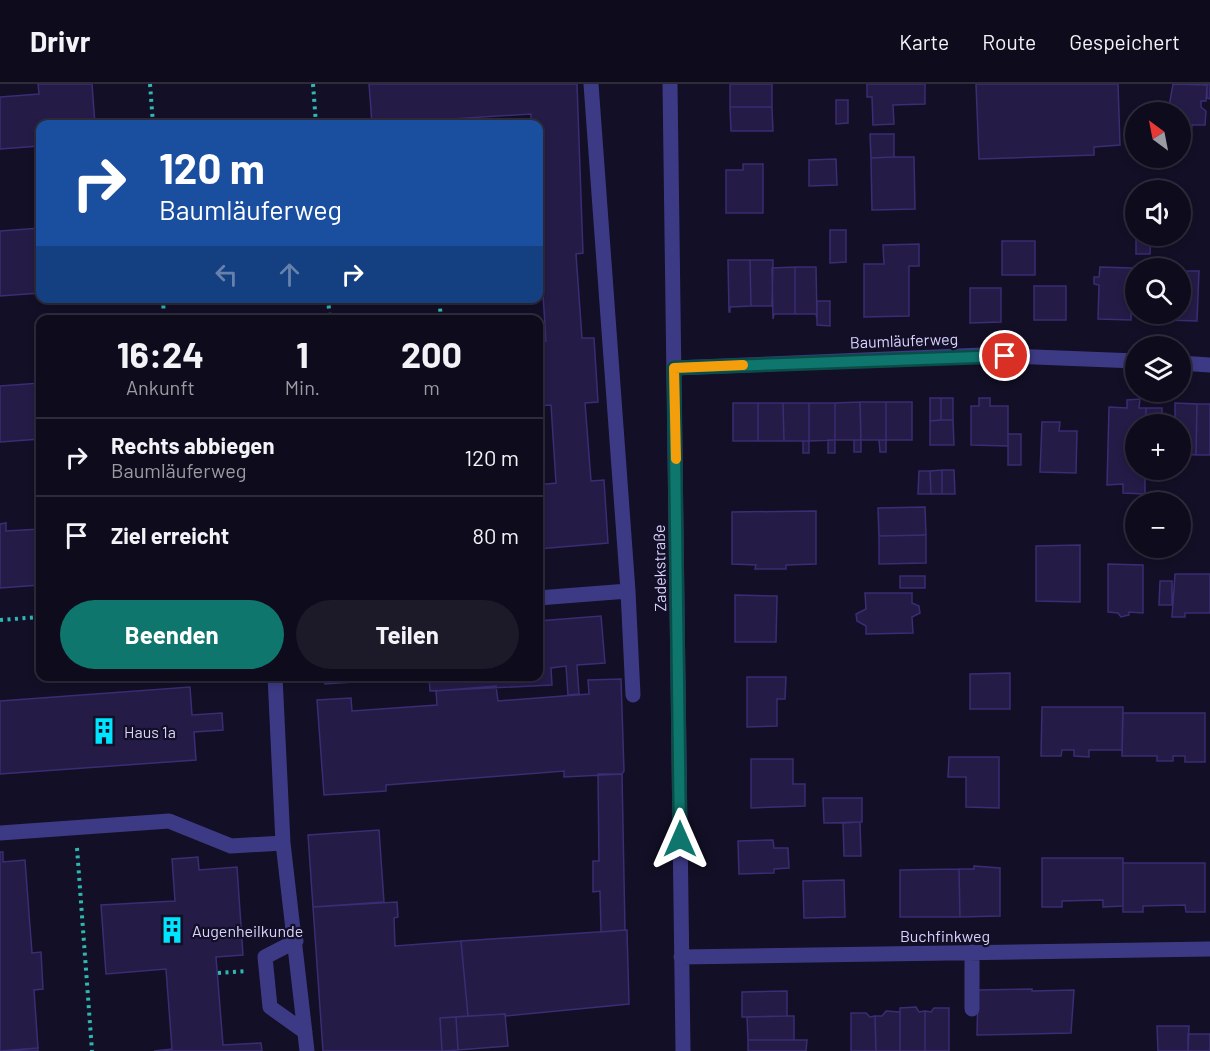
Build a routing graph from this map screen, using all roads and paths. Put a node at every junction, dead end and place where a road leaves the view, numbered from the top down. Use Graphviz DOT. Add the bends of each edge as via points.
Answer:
graph roads {
  1 [pos="150,84"];
  2 [pos="313,84"];
  3 [pos="591,84"];
  4 [pos="670,84"];
  5 [pos="153,120"];
  6 [pos="316,120"];
  7 [pos="1125,361"];
  8 [pos="1191,364"];
  9 [pos="1210,365"];
  10 [pos="674,368"];
  11 [pos="628,591"];
  12 [pos="543,598"];
  13 [pos="36,617"];
  14 [pos="0,620"];
  15 [pos="275,681"];
  16 [pos="633,695"];
  17 [pos="75,828"];
  18 [pos="0,833"];
  19 [pos="283,843"];
  20 [pos="296,940"];
  21 [pos="1210,949"];
  22 [pos="972,952"];
  23 [pos="681,957"];
  24 [pos="972,1009"];
  25 [pos="305,1032"];
  26 [pos="92,1051"];
  27 [pos="307,1051"];
  28 [pos="683,1051"];
  1 -- 5 [label="path"];
  2 -- 6 [label="path"];
  3 -- 11 [label="street"];
  4 -- 10 [label="street, Zadekstraße"];
  7 -- 10 [label="street, Baumläuferweg" via="983,355"];
  8 -- 9 [label="street"];
  10 -- 23 [label="street, Zadekstraße"];
  11 -- 12 [label="street"];
  11 -- 16 [label="street"];
  13 -- 14 [label="path"];
  15 -- 19 [label="street"];
  17 -- 18 [label="street"];
  17 -- 19 [label="street" via="169,821 231,846"];
  17 -- 26 [label="path"];
  19 -- 20 [label="street"];
  20 -- 25 [label="street"];
  20 -- 25 [label="street" via="265,957 270,1007"];
  21 -- 22 [label="street, Buchfinkweg"];
  22 -- 23 [label="street, Buchfinkweg"];
  22 -- 24 [label="street"];
  23 -- 28 [label="street, Zadekstraße"];
  25 -- 27 [label="street"];
}
